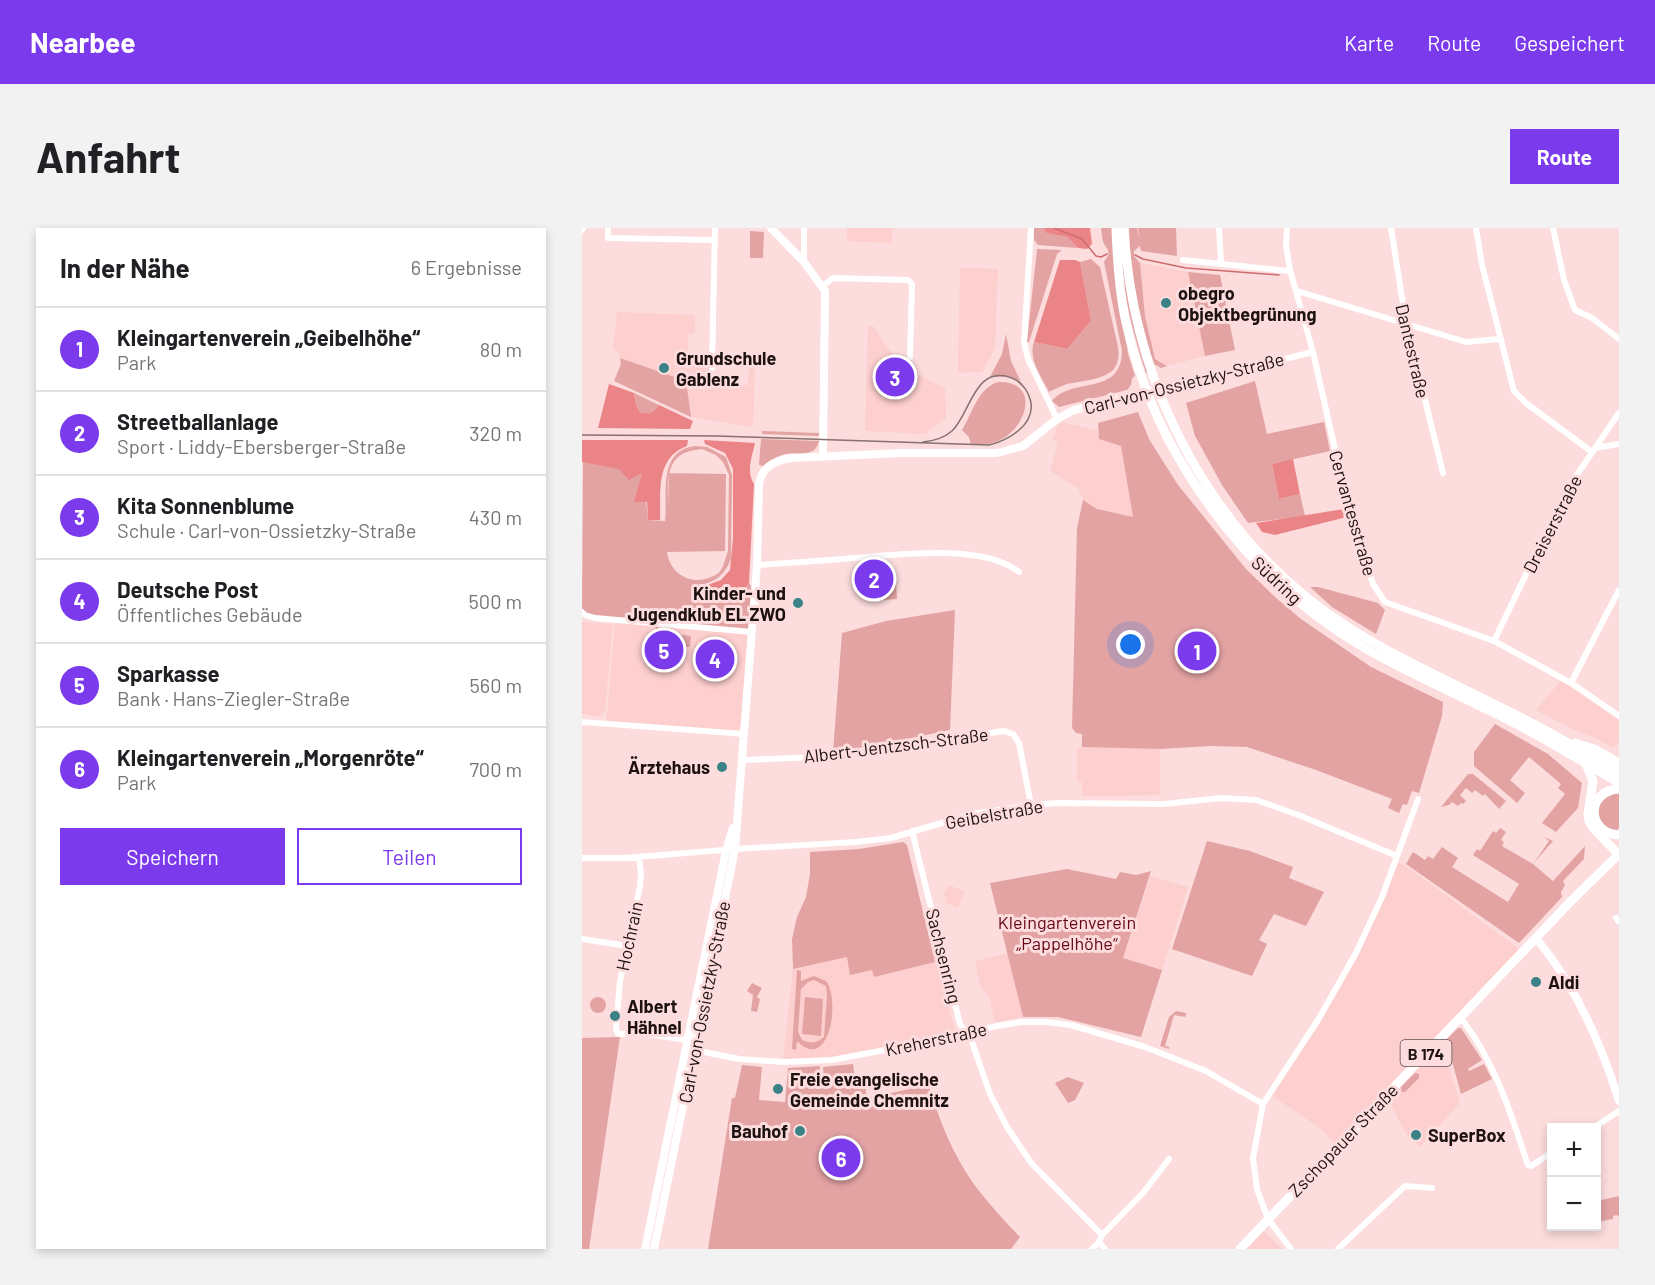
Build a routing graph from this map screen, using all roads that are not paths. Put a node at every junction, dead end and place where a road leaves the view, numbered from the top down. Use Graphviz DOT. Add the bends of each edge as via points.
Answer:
graph roads {
  1 [pos="608,228"];
  2 [pos="715,228"];
  3 [pos="771,228"];
  4 [pos="804,228"];
  5 [pos="1031,228"];
  6 [pos="1116,228"];
  7 [pos="1124,228"];
  8 [pos="1219,228"];
  9 [pos="1287,228"];
  10 [pos="1391,228"];
  11 [pos="1476,228"];
  12 [pos="1553,228"];
  13 [pos="714,240"];
  14 [pos="1183,260"];
  15 [pos="804,262"];
  16 [pos="1221,263"];
  17 [pos="1290,271"];
  18 [pos="823,286"];
  19 [pos="1297,291"];
  20 [pos="1406,323"];
  21 [pos="1499,339"];
  22 [pos="1619,339"];
  23 [pos="1313,352"];
  24 [pos="910,357"];
  25 [pos="712,368"];
  26 [pos="1158,390"];
  27 [pos="1148,392"];
  28 [pos="1619,413"];
  29 [pos="1057,418"];
  30 [pos="1619,444"];
  31 [pos="1593,450"];
  32 [pos="823,457"];
  33 [pos="1443,473"];
  34 [pos="757,566"];
  35 [pos="1019,572"];
  36 [pos="1619,590"];
  37 [pos="582,612"];
  38 [pos="752,632"];
  39 [pos="1494,641"];
  40 [pos="1571,683"];
  41 [pos="1619,716"];
  42 [pos="582,722"];
  43 [pos="744,734"];
  44 [pos="1558,738"];
  45 [pos="742,760"];
  46 [pos="1585,762"];
  47 [pos="1619,763"];
  48 [pos="1619,773"];
  49 [pos="1619,783"];
  50 [pos="1619,789"];
  51 [pos="1418,800"];
  52 [pos="1030,805"];
  53 [pos="736,818"];
  54 [pos="912,831"];
  55 [pos="1619,835"];
  56 [pos="735,849"];
  57 [pos="726,851"];
  58 [pos="1618,852"];
  59 [pos="1397,856"];
  60 [pos="639,857"];
  61 [pos="582,858"];
  62 [pos="1536,938"];
  63 [pos="582,939"];
  64 [pos="627,946"];
  65 [pos="1464,1022"];
  66 [pos="965,1034"];
  67 [pos="687,1040"];
  68 [pos="694,1050"];
  69 [pos="1619,1101"];
  70 [pos="1263,1104"];
  71 [pos="1619,1111"];
  72 [pos="1601,1123"];
  73 [pos="1547,1155"];
  74 [pos="1169,1159"];
  75 [pos="658,1185"];
  76 [pos="667,1186"];
  77 [pos="1432,1188"];
  78 [pos="1268,1219"];
  79 [pos="1102,1235"];
  80 [pos="1099,1242"];
  81 [pos="645,1249"];
  82 [pos="654,1249"];
  83 [pos="1092,1249"];
  84 [pos="1105,1249"];
  85 [pos="1240,1249"];
  86 [pos="1291,1249"];
  87 [pos="1338,1249"];
  1 -- 13 [label="street" via="608,238"];
  2 -- 13 [label="street"];
  3 -- 15 [label="street"];
  4 -- 15 [label="street"];
  5 -- 29 [label="street" via="1023,342"];
  6 -- 27 [label="main road, Südring" via="1125,319"];
  7 -- 26 [label="main road, Südring" via="1136,314"];
  8 -- 16 [label="street"];
  9 -- 17 [label="street, Cervantesstraße"];
  10 -- 20 [label="street, Dantestraße"];
  11 -- 21 [label="street"];
  12 -- 22 [label="street" via="1575,310"];
  13 -- 25 [label="street"];
  14 -- 16 [label="street"];
  15 -- 18 [label="street"];
  16 -- 17 [label="street"];
  17 -- 19 [label="street, Cervantesstraße"];
  18 -- 24 [label="street" via="833,278 908,280 912,284"];
  18 -- 32 [label="street"];
  19 -- 20 [label="street"];
  19 -- 23 [label="street, Cervantesstraße"];
  20 -- 21 [label="street" via="1466,342"];
  20 -- 33 [label="street, Dantestraße"];
  21 -- 31 [label="street" via="1514,391"];
  23 -- 26 [label="street, Carl-von-Ossietzky-Straße"];
  23 -- 39 [label="street, Cervantesstraße" via="1348,507 1373,584 1385,602"];
  26 -- 27 [label="street, Carl-von-Ossietzky-Straße"];
  26 -- 44 [label="main road, Südring" via="1182,442 1219,504 1254,547 1298,589 1371,642"];
  27 -- 29 [label="street, Carl-von-Ossietzky-Straße" via="1074,410"];
  27 -- 46 [label="main road, Südring" via="1176,452 1217,516 1251,556 1301,603 1363,646"];
  28 -- 31 [label="street, Dreiserstraße"];
  29 -- 32 [label="street, Carl-von-Ossietzky-Straße" via="1023,446 997,453"];
  30 -- 31 [label="street"];
  31 -- 39 [label="street, Dreiserstraße" via="1554,516"];
  32 -- 34 [label="street, Carl-von-Ossietzky-Straße" via="782,460 763,471 759,484"];
  34 -- 35 [label="street" via="928,553 981,557"];
  34 -- 38 [label="street, Carl-von-Ossietzky-Straße"];
  36 -- 40 [label="street"];
  37 -- 38 [label="street" via="595,618"];
  38 -- 43 [label="street, Carl-von-Ossietzky-Straße"];
  39 -- 40 [label="street, Cervantesstraße"];
  40 -- 41 [label="street, Cervantesstraße"];
  42 -- 43 [label="street"];
  43 -- 45 [label="street, Carl-von-Ossietzky-Straße"];
  44 -- 47 [label="main road" via="1594,749"];
  44 -- 48 [label="main road, Südring"];
  45 -- 52 [label="street, Albert-Jentzsch-Straße" via="818,757 1004,731 1019,743"];
  45 -- 53 [label="street, Carl-von-Ossietzky-Straße"];
  46 -- 49 [label="main road, Südring"];
  46 -- 58 [label="main road" via="1593,786 1589,821"];
  50 -- 55 [label="main road" via="1603,794 1594,812 1602,829"];
  51 -- 59 [label="street"];
  52 -- 54 [label="street, Geibelstraße" via="972,814"];
  52 -- 59 [label="street, Geibelstraße" via="1256,800"];
  53 -- 56 [label="street, Carl-von-Ossietzky-Straße"];
  53 -- 57 [label="street, Carl-von-Ossietzky-Straße"];
  54 -- 56 [label="street, Geibelstraße" via="856,842"];
  54 -- 66 [label="street, Sachsenring"];
  56 -- 57 [label="street, Geibelstraße"];
  56 -- 68 [label="street, Carl-von-Ossietzky-Straße"];
  57 -- 60 [label="street, Geibelstraße"];
  57 -- 67 [label="street, Carl-von-Ossietzky-Straße"];
  58 -- 62 [label="main road, Zschopauer Straße / B 174" via="1587,880"];
  59 -- 70 [label="street" via="1356,953"];
  60 -- 61 [label="street, Geibelstraße"];
  60 -- 64 [label="street, Hochrain" via="640,886"];
  62 -- 69 [label="street" via="1564,977 1592,1029"];
  62 -- 78 [label="main road, Zschopauer Straße / B 174"];
  63 -- 64 [label="street"];
  64 -- 67 [label="street, Hochrain" via="619,983 618,1034"];
  65 -- 73 [label="street" via="1496,1075 1529,1166"];
  66 -- 68 [label="street, Kreherstraße" via="832,1060 740,1059"];
  66 -- 70 [label="street, Kreherstraße" via="1021,1022 1071,1025 1186,1062"];
  66 -- 79 [label="street, Sachsenring" via="971,1039 1006,1127 1032,1164"];
  67 -- 68 [label="street"];
  67 -- 75 [label="street, Carl-von-Ossietzky-Straße"];
  68 -- 76 [label="street, Carl-von-Ossietzky-Straße"];
  70 -- 78 [label="street" via="1253,1158 1257,1189"];
  71 -- 72 [label="street"];
  74 -- 79 [label="street"];
  75 -- 76 [label="street"];
  75 -- 81 [label="street, Carl-von-Ossietzky-Straße"];
  76 -- 82 [label="street, Carl-von-Ossietzky-Straße"];
  77 -- 87 [label="street" via="1403,1188"];
  78 -- 85 [label="main road, Zschopauer Straße / B 174"];
  78 -- 86 [label="street"];
  79 -- 80 [label="street"];
  80 -- 83 [label="street"];
  80 -- 84 [label="street"];
}
